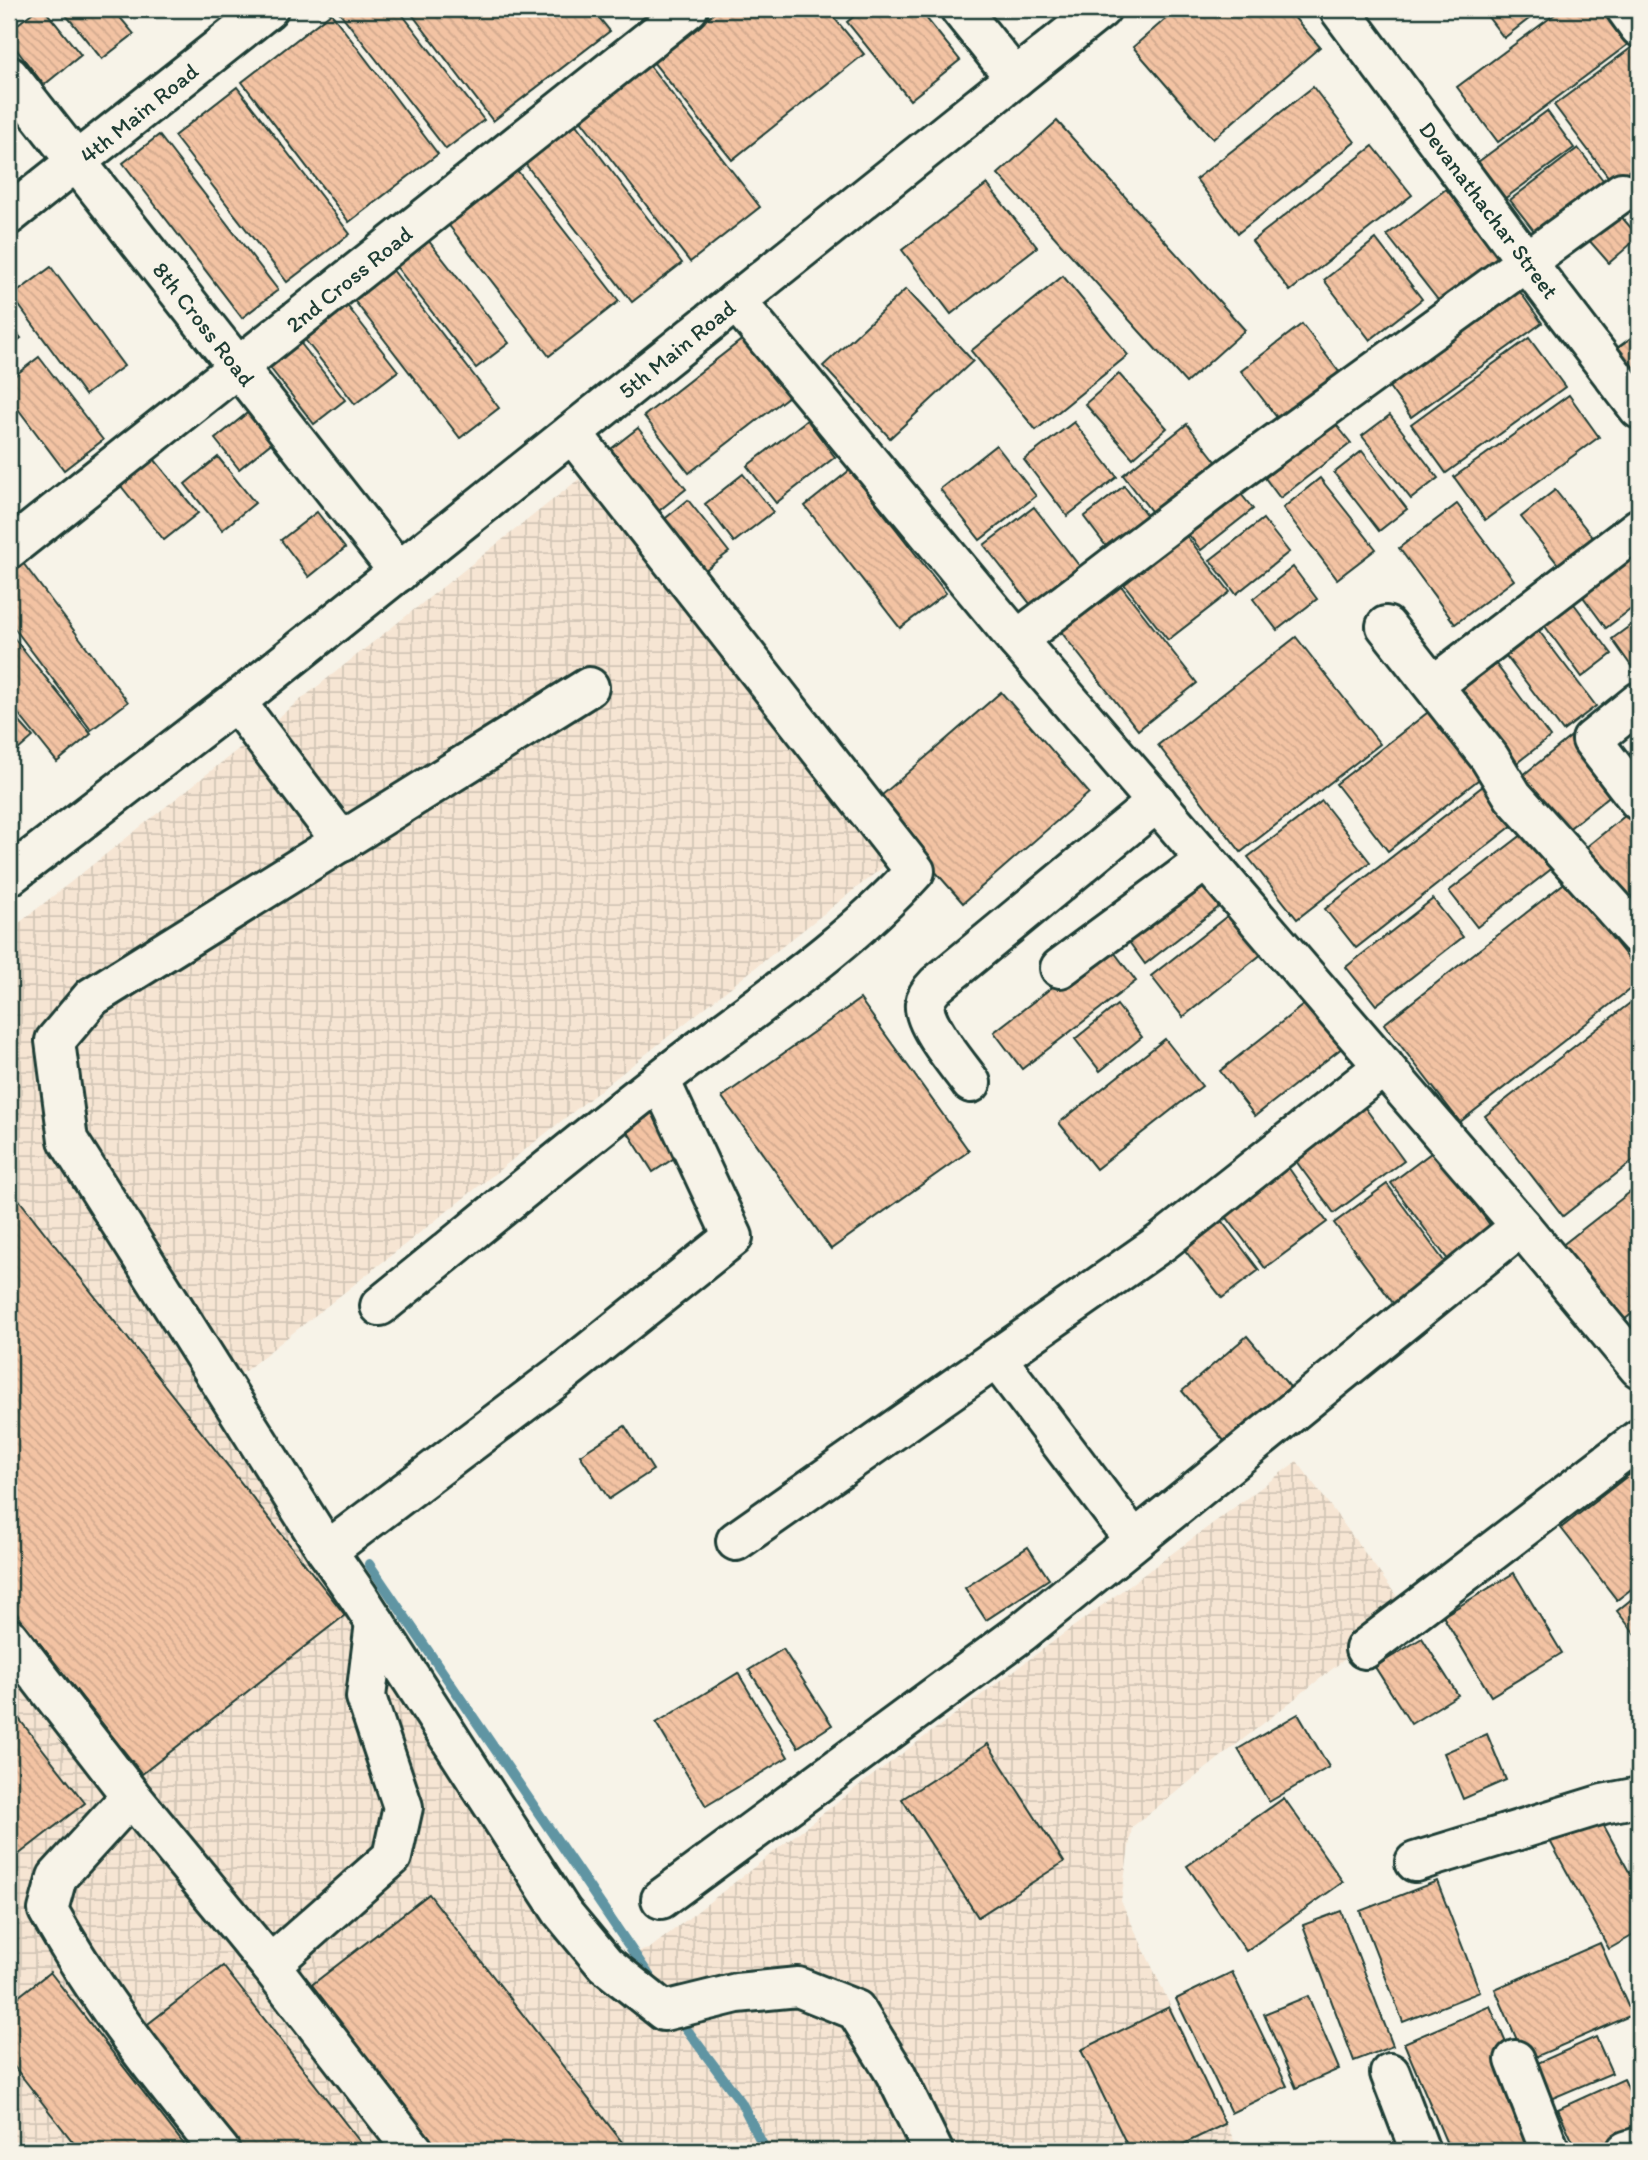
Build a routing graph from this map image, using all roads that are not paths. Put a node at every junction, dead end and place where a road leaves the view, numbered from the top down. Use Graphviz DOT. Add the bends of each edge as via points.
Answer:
graph roads {
  1 [pos="268,9"];
  2 [pos="688,9"];
  3 [pos="960,9"];
  4 [pos="1101,9"];
  5 [pos="1339,9"];
  6 [pos="1626,9"];
  7 [pos="1639,27"];
  8 [pos="9,76"];
  9 [pos="1015,78"];
  10 [pos="77,163"];
  11 [pos="1622,192"];
  12 [pos="9,215"];
  13 [pos="1526,261"];
  14 [pos="736,301"];
  15 [pos="238,367"];
  16 [pos="1639,409"];
  17 [pos="572,433"];
  18 [pos="1639,528"];
  19 [pos="9,549"];
  20 [pos="399,572"];
  21 [pos="1386,626"];
  22 [pos="1017,640"];
  23 [pos="1434,685"];
  24 [pos="589,687"];
  25 [pos="244,696"];
  26 [pos="1639,702"];
  27 [pos="1639,801"];
  28 [pos="1157,802"];
  29 [pos="342,842"];
  30 [pos="1206,860"];
  31 [pos="9,876"];
  32 [pos="1639,936"];
  33 [pos="1060,968"];
  34 [pos="1384,1066"];
  35 [pos="660,1080"];
  36 [pos="971,1083"];
  37 [pos="1521,1226"];
  38 [pos="380,1306"];
  39 [pos="997,1359"];
  40 [pos="1639,1368"];
  41 [pos="1639,1439"];
  42 [pos="1134,1540"];
  43 [pos="736,1541"];
  44 [pos="327,1550"];
  45 [pos="375,1622"];
  46 [pos="9,1638"];
  47 [pos="1365,1649"];
  48 [pos="131,1796"];
  49 [pos="1639,1797"];
  50 [pos="1415,1862"];
  51 [pos="661,1899"];
  52 [pos="270,1965"];
  53 [pos="1515,2060"];
  54 [pos="1390,2073"];
  55 [pos="1639,2147"];
  56 [pos="220,2151"];
  57 [pos="414,2151"];
  58 [pos="933,2151"];
  59 [pos="1420,2151"];
  60 [pos="1550,2151"];
  61 [pos="1626,2151"];
  1 -- 10 [label="street, 4th Main Road"];
  2 -- 15 [label="street, 2nd Cross Road"];
  3 -- 9 [label="street"];
  4 -- 9 [label="street, 5th Main Road"];
  5 -- 13 [label="street, Devanathachar Street"];
  6 -- 7 [label="street"];
  8 -- 10 [label="street, 8th Cross Road"];
  9 -- 14 [label="street, 5th Main Road"];
  10 -- 12 [label="street, 4th Main Road"];
  10 -- 15 [label="street, 8th Cross Road"];
  11 -- 13 [label="street"];
  13 -- 16 [label="street, Devanathachar Street"];
  13 -- 22 [label="street" via="1234,474"];
  14 -- 17 [label="street, 5th Main Road"];
  14 -- 22 [label="street"];
  15 -- 19 [label="street, 2nd Cross Road"];
  15 -- 20 [label="street, 8th Cross Road"];
  17 -- 20 [label="street, 5th Main Road"];
  17 -- 35 [label="street" via="915,871 886,903 825,953"];
  18 -- 23 [label="street"];
  20 -- 25 [label="street, 5th Main Road"];
  21 -- 23 [label="street"];
  22 -- 28 [label="street"];
  23 -- 32 [label="street" via="1514,796"];
  24 -- 29 [label="street"];
  25 -- 29 [label="street"];
  25 -- 31 [label="street, 5th Main Road"];
  26 -- 27 [label="street" via="1592,740"];
  28 -- 30 [label="street"];
  28 -- 36 [label="street" via="927,996 927,1019"];
  29 -- 44 [label="street" via="92,997 55,1041 68,1140"];
  30 -- 33 [label="street"];
  30 -- 34 [label="street"];
  34 -- 37 [label="street"];
  34 -- 39 [label="street" via="1162,1242"];
  35 -- 38 [label="street"];
  35 -- 44 [label="street" via="733,1237 564,1372"];
  37 -- 40 [label="street"];
  37 -- 42 [label="street"];
  39 -- 42 [label="street"];
  39 -- 43 [label="street"];
  41 -- 47 [label="street"];
  42 -- 51 [label="street" via="1021,1633"];
  44 -- 45 [label="street"];
  45 -- 52 [label="street" via="366,1697 403,1807 392,1857"];
  45 -- 58 [label="street" via="562,1912 605,1964 677,2008 737,1993 798,1987 856,2010 895,2073"];
  46 -- 48 [label="street"];
  48 -- 52 [label="street"];
  48 -- 56 [label="street" via="57,1877 48,1910 66,1944 149,2063"];
  49 -- 50 [label="street"];
  52 -- 57 [label="street"];
  53 -- 60 [label="street"];
  54 -- 59 [label="street"];
  55 -- 61 [label="street"];
}
